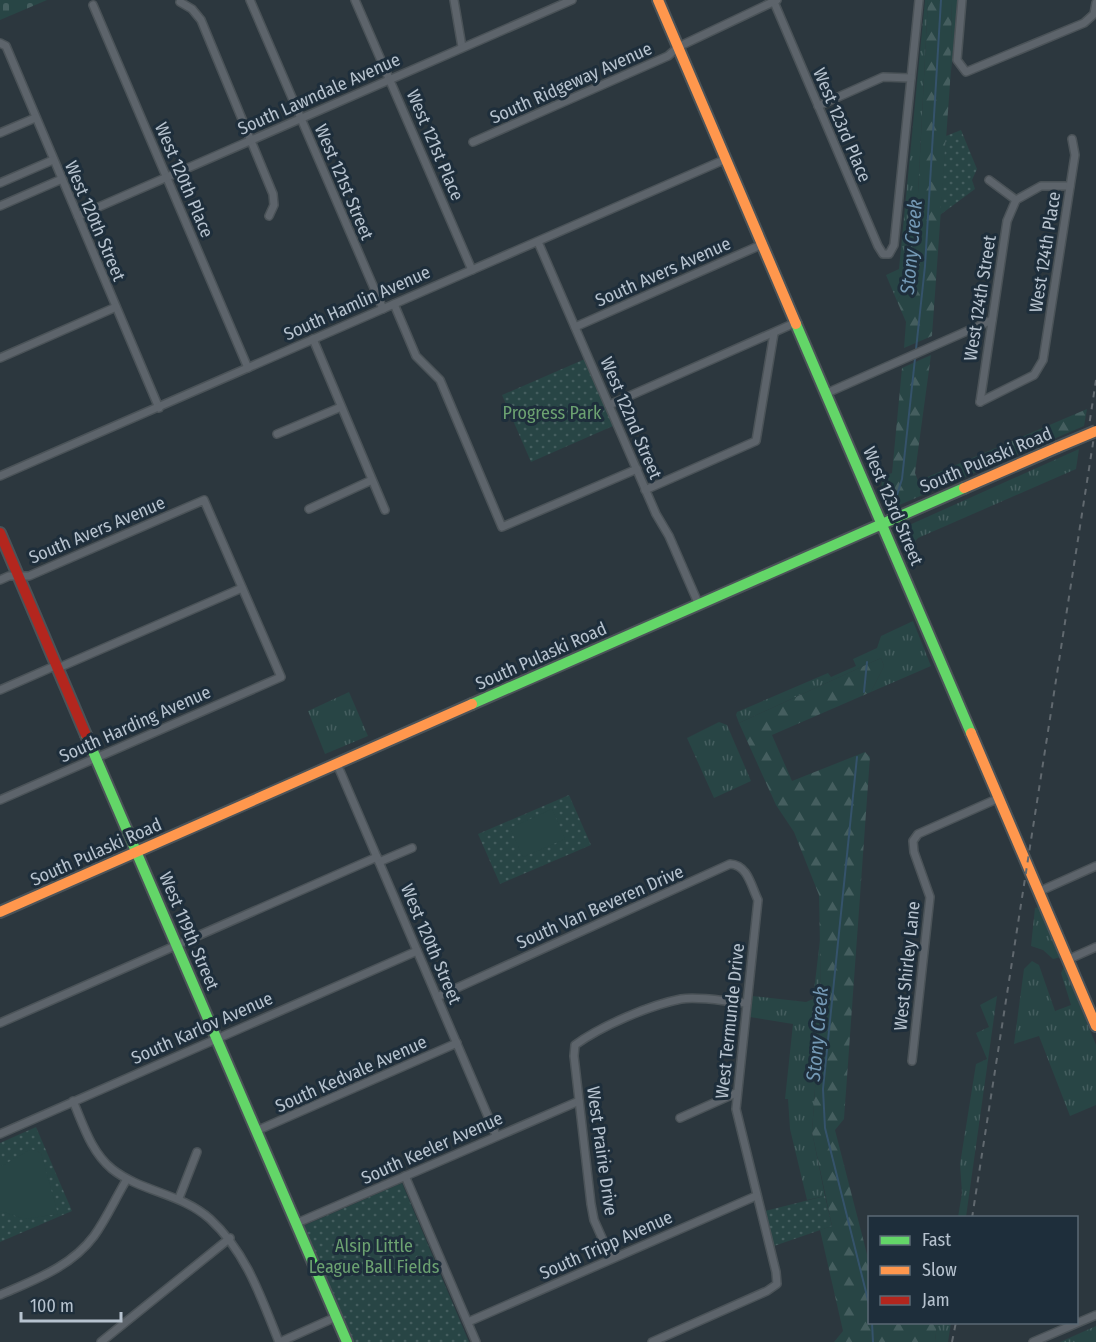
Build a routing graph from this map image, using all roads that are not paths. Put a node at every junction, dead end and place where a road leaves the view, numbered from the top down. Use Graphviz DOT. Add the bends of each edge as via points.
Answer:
graph roads {
  1 [pos="250,0"];
  2 [pos="356,0"];
  3 [pos="454,0"];
  4 [pos="572,0"];
  5 [pos="658,0"];
  6 [pos="758,0"];
  7 [pos="919,0"];
  8 [pos="962,0"];
  9 [pos="775,1"];
  10 [pos="180,2"];
  11 [pos="1096,3"];
  12 [pos="93,5"];
  13 [pos="761,9"];
  14 [pos="3,45"];
  15 [pos="462,47"];
  16 [pos="678,47"];
  17 [pos="911,78"];
  18 [pos="390,79"];
  19 [pos="818,106"];
  20 [pos="35,118"];
  21 [pos="301,119"];
  22 [pos="0,133"];
  23 [pos="1072,139"];
  24 [pos="252,140"];
  25 [pos="473,142"];
  26 [pos="726,159"];
  27 [pos="52,160"];
  28 [pos="167,178"];
  29 [pos="62,179"];
  30 [pos="989,180"];
  31 [pos="0,183"];
  32 [pos="1070,186"];
  33 [pos="1016,201"];
  34 [pos="0,206"];
  35 [pos="78,216"];
  36 [pos="269,216"];
  37 [pos="538,242"];
  38 [pos="763,244"];
  39 [pos="472,270"];
  40 [pos="394,304"];
  41 [pos="116,308"];
  42 [pos="382,309"];
  43 [pos="992,320"];
  44 [pos="796,322"];
  45 [pos="575,327"];
  46 [pos="774,333"];
  47 [pos="313,339"];
  48 [pos="0,358"];
  49 [pos="248,368"];
  50 [pos="827,393"];
  51 [pos="980,402"];
  52 [pos="609,405"];
  53 [pos="341,407"];
  54 [pos="159,408"];
  55 [pos="1096,431"];
  56 [pos="277,434"];
  57 [pos="637,469"];
  58 [pos="0,476"];
  59 [pos="372,480"];
  60 [pos="645,490"];
  61 [pos="309,509"];
  62 [pos="385,510"];
  63 [pos="883,524"];
  64 [pos="0,533"];
  65 [pos="19,576"];
  66 [pos="0,580"];
  67 [pos="243,588"];
  68 [pos="699,605"];
  69 [pos="57,667"];
  70 [pos="0,690"];
  71 [pos="96,758"];
  72 [pos="337,764"];
  73 [pos="999,798"];
  74 [pos="0,800"];
  75 [pos="412,848"];
  76 [pos="137,852"];
  77 [pos="378,860"];
  78 [pos="1096,866"];
  79 [pos="1038,891"];
  80 [pos="758,900"];
  81 [pos="0,912"];
  82 [pos="177,945"];
  83 [pos="1096,947"];
  84 [pos="417,951"];
  85 [pos="1068,960"];
  86 [pos="437,997"];
  87 [pos="747,1003"];
  88 [pos="0,1023"];
  89 [pos="1096,1026"];
  90 [pos="217,1038"];
  91 [pos="457,1043"];
  92 [pos="912,1061"];
  93 [pos="736,1093"];
  94 [pos="73,1101"];
  95 [pos="579,1101"];
  96 [pos="680,1118"];
  97 [pos="256,1131"];
  98 [pos="0,1134"];
  99 [pos="496,1135"];
  100 [pos="197,1152"];
  101 [pos="405,1176"];
  102 [pos="127,1179"];
  103 [pos="756,1196"];
  104 [pos="179,1198"];
  105 [pos="297,1223"];
  106 [pos="230,1238"];
  107 [pos="611,1258"];
  108 [pos="0,1295"];
  109 [pos="1096,1315"];
  110 [pos="336,1317"];
  111 [pos="468,1322"];
  112 [pos="1078,1323"];
  113 [pos="1075,1324"];
  114 [pos="101,1342"];
  115 [pos="280,1342"];
  116 [pos="347,1342"];
  117 [pos="476,1342"];
  118 [pos="652,1342"];
  119 [pos="1033,1342"];
  1 -- 21 [label="street, West 121st Street"];
  2 -- 18 [label="street, West 121st Place"];
  3 -- 15 [label="street"];
  4 -- 15 [label="street, South Lawndale Avenue"];
  5 -- 16 [label="street, West 123rd Street"];
  6 -- 13 [label="street"];
  7 -- 17 [label="street"];
  8 -- 11 [label="street" via="957,60 962,69 971,71 1092,18"];
  9 -- 13 [label="street, South Ridgeway Avenue"];
  9 -- 19 [label="street, West 123rd Place"];
  10 -- 24 [label="street" via="201,20"];
  12 -- 28 [label="street, West 120th Place"];
  13 -- 16 [label="street, South Ridgeway Avenue"];
  14 -- 20 [label="street, West 120th Street"];
  15 -- 18 [label="street, South Lawndale Avenue"];
  16 -- 25 [label="street, South Ridgeway Avenue" via="668,56"];
  16 -- 26 [label="street, West 123rd Street"];
  17 -- 19 [label="street" via="883,77"];
  17 -- 19 [label="street, West 123rd Place" via="894,245 889,254 883,254 878,246"];
  18 -- 21 [label="street, South Lawndale Avenue"];
  18 -- 39 [label="street, West 121st Place"];
  20 -- 22 [label="street"];
  20 -- 27 [label="street, West 120th Street"];
  21 -- 24 [label="street, South Lawndale Avenue"];
  21 -- 42 [label="street, West 121st Street"];
  23 -- 32 [label="street, West 124th Place" via="1075,151"];
  24 -- 28 [label="street, South Lawndale Avenue"];
  24 -- 36 [label="street" via="273,194"];
  26 -- 37 [label="street, South Hamlin Avenue"];
  26 -- 38 [label="street, West 123rd Street"];
  27 -- 29 [label="street, West 120th Street"];
  27 -- 31 [label="street"];
  28 -- 35 [label="street, South Lawndale Avenue"];
  28 -- 49 [label="street, West 120th Place"];
  29 -- 34 [label="street"];
  29 -- 35 [label="street, West 120th Street"];
  30 -- 33 [label="street"];
  32 -- 33 [label="street" via="1041,186"];
  32 -- 51 [label="street, West 124th Place" via="1039,369 1027,380"];
  33 -- 43 [label="street, West 124th Street" via="1007,221"];
  35 -- 41 [label="street, West 120th Street"];
  37 -- 39 [label="street, South Hamlin Avenue"];
  37 -- 45 [label="street, West 122nd Street"];
  38 -- 44 [label="street, West 123rd Street"];
  38 -- 45 [label="street, South Avers Avenue"];
  39 -- 40 [label="street, South Hamlin Avenue"];
  40 -- 42 [label="street, South Hamlin Avenue"];
  40 -- 57 [label="street" via="417,356 440,380 502,527"];
  41 -- 48 [label="street"];
  41 -- 54 [label="street, West 120th Street"];
  42 -- 47 [label="street, South Hamlin Avenue"];
  43 -- 50 [label="street"];
  43 -- 51 [label="street, West 124th Street"];
  44 -- 46 [label="street"];
  44 -- 50 [label="street, West 123rd Street"];
  45 -- 52 [label="street, West 122nd Street"];
  46 -- 52 [label="street"];
  46 -- 60 [label="street" via="756,441"];
  47 -- 49 [label="street, South Hamlin Avenue"];
  47 -- 53 [label="street"];
  49 -- 54 [label="street, South Hamlin Avenue"];
  50 -- 63 [label="street, West 123rd Street"];
  52 -- 57 [label="street, West 122nd Street"];
  53 -- 56 [label="street"];
  53 -- 59 [label="street"];
  54 -- 58 [label="street, South Hamlin Avenue"];
  55 -- 63 [label="street, South Pulaski Road, bridge"];
  57 -- 60 [label="street, West 122nd Street"];
  59 -- 61 [label="street"];
  59 -- 62 [label="street"];
  60 -- 68 [label="street, West 122nd Street"];
  63 -- 68 [label="street, South Pulaski Road"];
  63 -- 73 [label="street, West 123rd Street"];
  64 -- 65 [label="street, West 119th Street"];
  65 -- 66 [label="street, South Avers Avenue"];
  65 -- 67 [label="street, South Avers Avenue" via="29,576 204,500"];
  65 -- 69 [label="street, West 119th Street"];
  67 -- 69 [label="street"];
  67 -- 71 [label="street, South Harding Avenue" via="281,677"];
  68 -- 72 [label="street, South Pulaski Road"];
  69 -- 70 [label="street"];
  69 -- 71 [label="street, West 119th Street"];
  71 -- 74 [label="street, South Harding Avenue"];
  71 -- 76 [label="street, West 119th Street"];
  72 -- 76 [label="street, South Pulaski Road"];
  72 -- 77 [label="street, West 120th Street"];
  73 -- 79 [label="street, West 123rd Street"];
  73 -- 92 [label="street, West Shirley Lane" via="918,834 912,841 930,897"];
  75 -- 77 [label="street"];
  76 -- 81 [label="street, South Pulaski Road"];
  76 -- 82 [label="street, West 119th Street"];
  77 -- 82 [label="street"];
  77 -- 84 [label="street, West 120th Street"];
  78 -- 79 [label="street"];
  79 -- 85 [label="street, West 123rd Street"];
  80 -- 86 [label="street, South Van Beveren Drive" via="744,869 730,864"];
  80 -- 87 [label="street, West Termunde Drive"];
  82 -- 88 [label="street"];
  82 -- 90 [label="street, West 119th Street"];
  83 -- 85 [label="street"];
  84 -- 86 [label="street, West 120th Street"];
  84 -- 90 [label="street, South Karlov Avenue"];
  85 -- 89 [label="street, West 123rd Street"];
  86 -- 91 [label="street, West 120th Street"];
  87 -- 93 [label="street, West Termunde Drive"];
  87 -- 95 [label="street, West Prairie Drive" via="683,999 588,1035 575,1045"];
  90 -- 94 [label="street, South Karlov Avenue"];
  90 -- 97 [label="street, West 119th Street"];
  91 -- 97 [label="street, South Kedvale Avenue"];
  91 -- 99 [label="street, West 120th Street"];
  93 -- 96 [label="street"];
  93 -- 103 [label="street, West Termunde Drive" via="739,1126"];
  94 -- 98 [label="street, South Karlov Avenue"];
  94 -- 102 [label="street" via="95,1149"];
  95 -- 99 [label="street, South Keeler Avenue"];
  95 -- 107 [label="street, West Prairie Drive" via="594,1220"];
  97 -- 105 [label="street, West 119th Street"];
  99 -- 101 [label="street, South Keeler Avenue"];
  100 -- 104 [label="street"];
  101 -- 105 [label="street, South Keeler Avenue"];
  101 -- 111 [label="street"];
  102 -- 104 [label="street"];
  102 -- 108 [label="street" via="94,1236 74,1256 53,1272"];
  103 -- 107 [label="street, South Tripp Avenue"];
  103 -- 118 [label="street, West Termunde Drive" via="777,1284"];
  104 -- 106 [label="street"];
  105 -- 110 [label="street, West 119th Street"];
  106 -- 114 [label="street"];
  106 -- 115 [label="street" via="244,1258"];
  107 -- 111 [label="street, South Tripp Avenue"];
  109 -- 112 [label="street"];
  110 -- 115 [label="street"];
  110 -- 116 [label="street, West 119th Street"];
  111 -- 117 [label="street"];
  113 -- 119 [label="street"];
}
